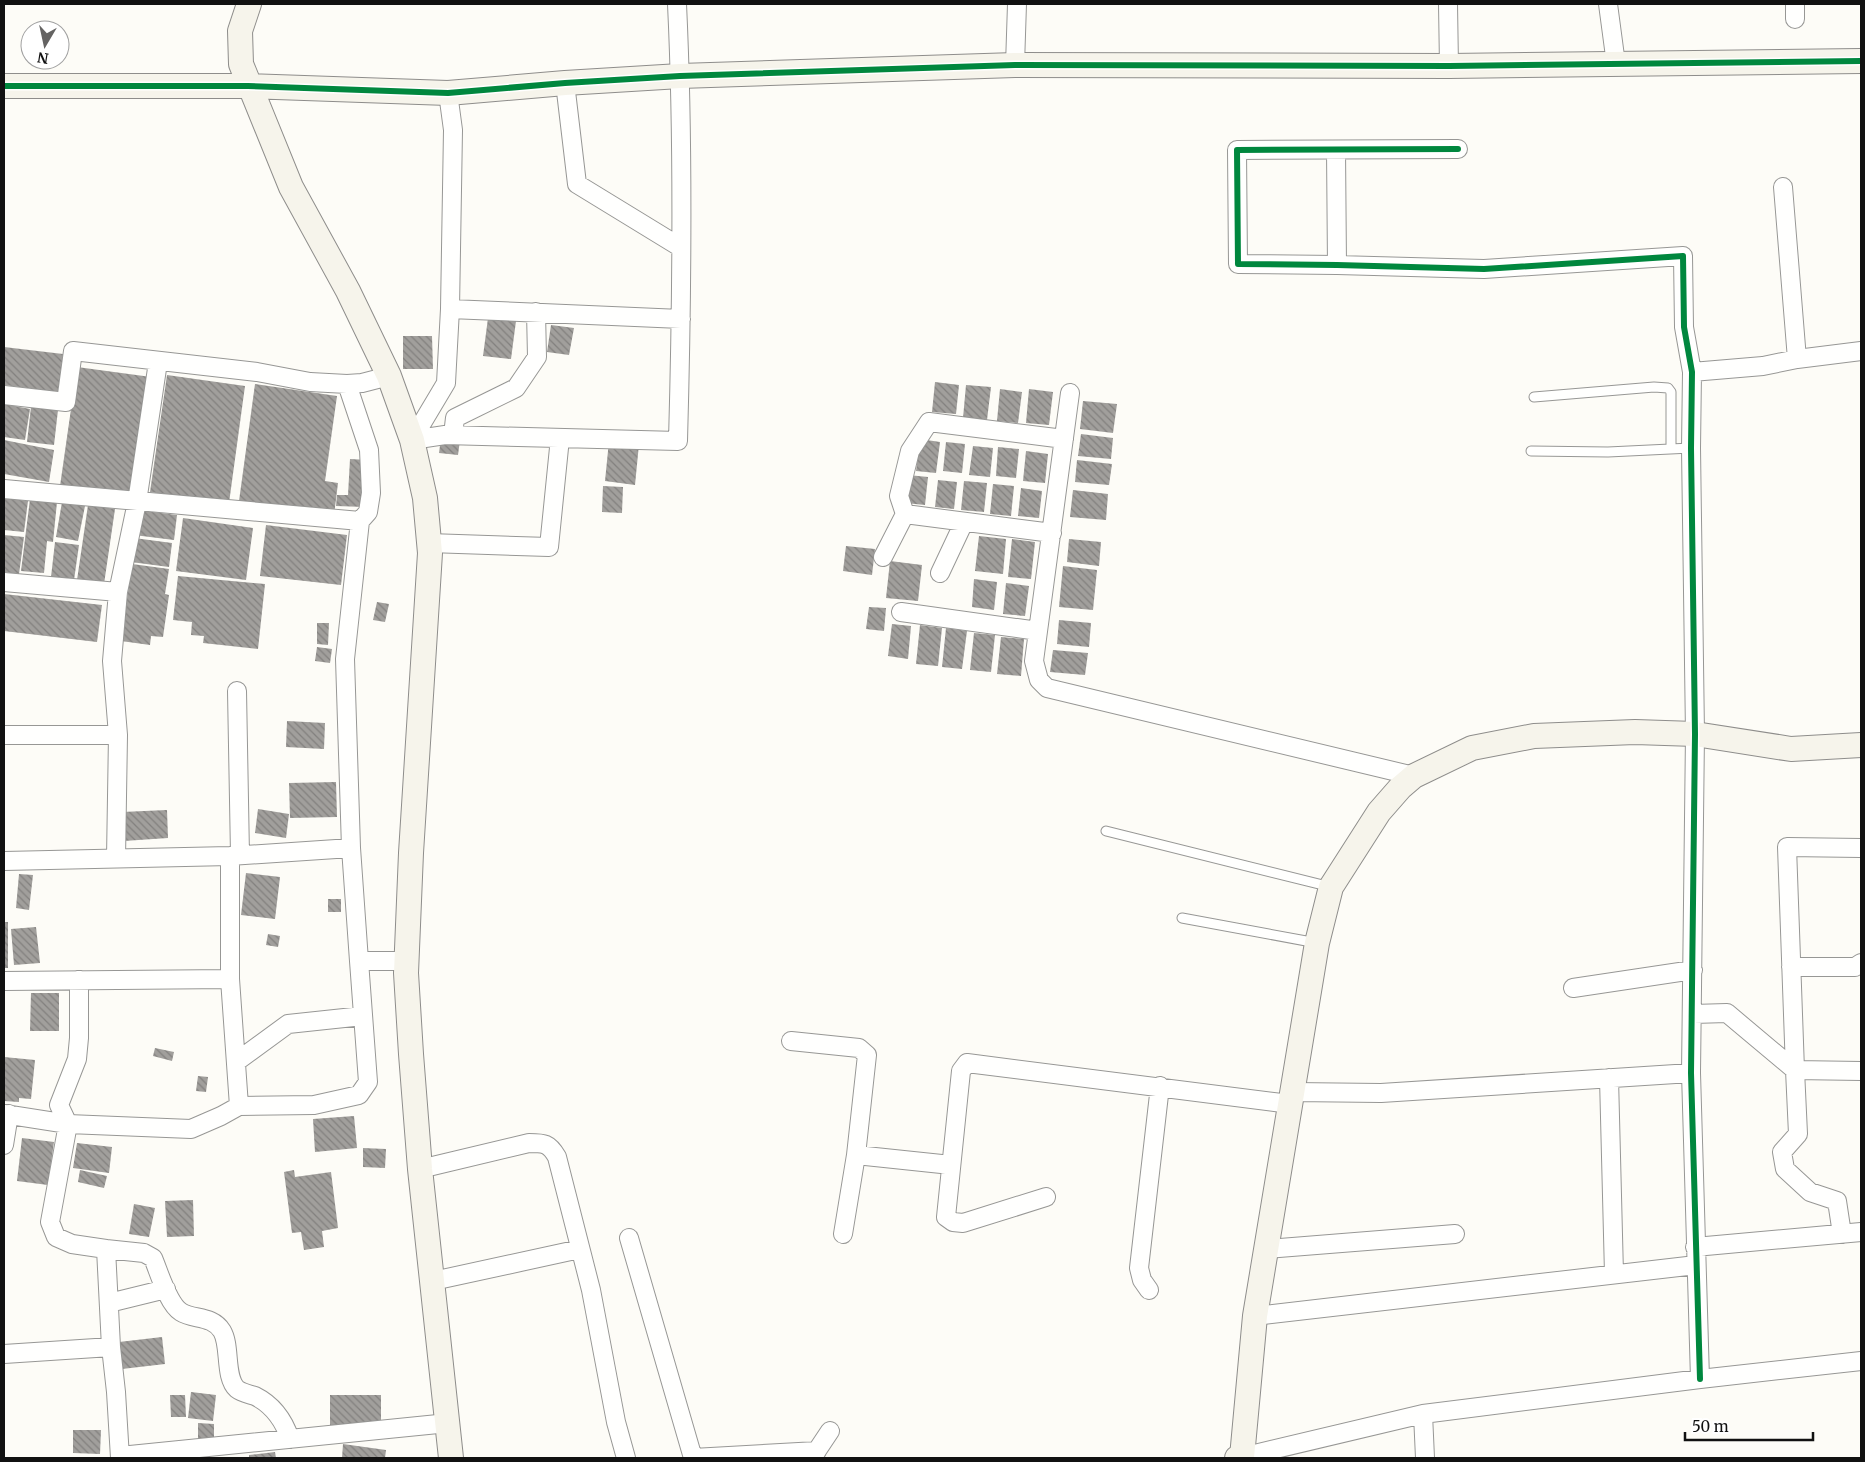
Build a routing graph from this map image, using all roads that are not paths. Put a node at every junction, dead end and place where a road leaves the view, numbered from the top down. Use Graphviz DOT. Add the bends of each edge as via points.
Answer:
graph roads {
  1 [pos="249,4"];
  2 [pos="676,4"];
  3 [pos="1017,4"];
  4 [pos="1448,4"];
  5 [pos="1608,4"];
  6 [pos="1861,61"];
  7 [pos="1616,64"];
  8 [pos="1015,65"];
  9 [pos="1449,66"];
  10 [pos="680,76"];
  11 [pos="566,83"];
  12 [pos="4,86"];
  13 [pos="248,86"];
  14 [pos="448,93"];
  15 [pos="1458,149"];
  16 [pos="1336,150"];
  17 [pos="1782,187"];
  18 [pos="680,247"];
  19 [pos="1337,265"];
  20 [pos="450,309"];
  21 [pos="536,312"];
  22 [pos="681,318"];
  23 [pos="1861,351"];
  24 [pos="1797,359"];
  25 [pos="158,362"];
  26 [pos="1692,372"];
  27 [pos="389,376"];
  28 [pos="347,384"];
  29 [pos="1070,393"];
  30 [pos="4,395"];
  31 [pos="1534,397"];
  32 [pos="453,435"];
  33 [pos="560,438"];
  34 [pos="1064,439"];
  35 [pos="412,440"];
  36 [pos="1691,448"];
  37 [pos="1671,450"];
  38 [pos="1532,451"];
  39 [pos="4,489"];
  40 [pos="137,502"];
  41 [pos="905,514"];
  42 [pos="360,521"];
  43 [pos="964,522"];
  44 [pos="1052,533"];
  45 [pos="429,544"];
  46 [pos="883,557"];
  47 [pos="940,572"];
  48 [pos="4,582"];
  49 [pos="118,592"];
  50 [pos="901,612"];
  51 [pos="1038,630"];
  52 [pos="237,691"];
  53 [pos="1695,734"];
  54 [pos="118,735"];
  55 [pos="4,736"];
  56 [pos="1861,745"];
  57 [pos="1414,776"];
  58 [pos="1106,831"];
  59 [pos="351,848"];
  60 [pos="1861,848"];
  61 [pos="235,855"];
  62 [pos="116,858"];
  63 [pos="4,861"];
  64 [pos="1331,887"];
  65 [pos="1182,918"];
  66 [pos="1317,943"];
  67 [pos="406,961"];
  68 [pos="359,962"];
  69 [pos="1861,963"];
  70 [pos="1791,967"];
  71 [pos="1693,970"];
  72 [pos="230,979"];
  73 [pos="79,980"];
  74 [pos="4,981"];
  75 [pos="1573,988"];
  76 [pos="1693,1014"];
  77 [pos="363,1016"];
  78 [pos="791,1041"];
  79 [pos="236,1062"];
  80 [pos="1795,1070"];
  81 [pos="1861,1071"];
  82 [pos="1691,1073"];
  83 [pos="1609,1078"];
  84 [pos="1160,1086"];
  85 [pos="1291,1098"];
  86 [pos="239,1106"];
  87 [pos="6,1114"];
  88 [pos="68,1124"];
  89 [pos="4,1145"];
  90 [pos="856,1155"];
  91 [pos="951,1166"];
  92 [pos="420,1169"];
  93 [pos="1046,1197"];
  94 [pos="1861,1232"];
  95 [pos="843,1234"];
  96 [pos="1455,1234"];
  97 [pos="1842,1234"];
  98 [pos="630,1238"];
  99 [pos="1695,1247"];
  100 [pos="106,1249"];
  101 [pos="580,1249"];
  102 [pos="1266,1250"];
  103 [pos="1696,1265"];
  104 [pos="1614,1274"];
  105 [pos="433,1281"];
  106 [pos="166,1290"];
  107 [pos="1149,1290"];
  108 [pos="109,1303"];
  109 [pos="1255,1316"];
  110 [pos="111,1347"];
  111 [pos="4,1354"];
  112 [pos="1861,1361"];
  113 [pos="1700,1379"];
  114 [pos="1422,1414"];
  115 [pos="448,1423"];
  116 [pos="830,1431"];
  117 [pos="290,1439"];
  118 [pos="815,1454"];
  119 [pos="120,1457"];
  120 [pos="1240,1457"];
  121 [pos="451,1458"];
  122 [pos="626,1458"];
  123 [pos="1425,1458"];
  1 -- 13 [label="street" via="240,31 241,64"];
  2 -- 10 [label="street"];
  3 -- 8 [label="street"];
  4 -- 9 [label="street"];
  5 -- 7 [label="street"];
  6 -- 7 [label="street"];
  7 -- 9 [label="street"];
  8 -- 9 [label="street"];
  8 -- 10 [label="street"];
  10 -- 11 [label="street"];
  10 -- 18 [label="street"];
  11 -- 14 [label="street"];
  11 -- 18 [label="street" via="577,184"];
  12 -- 13 [label="street"];
  13 -- 14 [label="street"];
  13 -- 27 [label="street" via="291,187 348,291"];
  14 -- 20 [label="street" via="452,130"];
  15 -- 16 [label="street"];
  16 -- 19 [label="street"];
  16 -- 19 [label="street" via="1237,150 1237,245 1238,264"];
  17 -- 24 [label="street"];
  18 -- 22 [label="street"];
  19 -- 26 [label="street" via="1484,269 1683,256 1684,327"];
  20 -- 21 [label="street"];
  20 -- 35 [label="street" via="446,384"];
  21 -- 22 [label="street"];
  21 -- 32 [label="street" via="537,357 532,365 516,388 455,418"];
  22 -- 33 [label="street" via="678,441"];
  23 -- 24 [label="street"];
  24 -- 26 [label="street" via="1763,366"];
  25 -- 28 [label="street"];
  25 -- 30 [label="street" via="73,351 66,402"];
  25 -- 40 [label="street"];
  26 -- 36 [label="street"];
  27 -- 28 [label="street"];
  27 -- 35 [label="street"];
  28 -- 42 [label="street" via="369,450 371,493 368,512"];
  29 -- 34 [label="street"];
  31 -- 37 [label="lane" via="1668,388 1671,392"];
  32 -- 33 [label="street"];
  32 -- 35 [label="street"];
  33 -- 45 [label="street" via="549,547"];
  34 -- 41 [label="street" via="929,422 910,451 899,496"];
  34 -- 44 [label="street"];
  35 -- 45 [label="street" via="425,498"];
  36 -- 37 [label="lane"];
  36 -- 53 [label="street"];
  37 -- 38 [label="lane"];
  39 -- 40 [label="street"];
  40 -- 42 [label="street"];
  40 -- 49 [label="street"];
  41 -- 43 [label="street"];
  41 -- 46 [label="street"];
  42 -- 59 [label="street" via="345,659"];
  43 -- 44 [label="street"];
  43 -- 47 [label="street"];
  44 -- 51 [label="street"];
  45 -- 67 [label="street"];
  48 -- 49 [label="street"];
  49 -- 54 [label="street" via="112,661"];
  50 -- 51 [label="street"];
  51 -- 57 [label="street" via="1034,661 1039,680 1048,688"];
  52 -- 61 [label="street"];
  53 -- 56 [label="street" via="1791,750"];
  53 -- 57 [label="street" via="1635,732 1534,736 1472,748"];
  53 -- 71 [label="street"];
  54 -- 55 [label="street"];
  54 -- 62 [label="street"];
  57 -- 64 [label="street" via="1379,812"];
  58 -- 64 [label="lane"];
  59 -- 61 [label="street"];
  59 -- 68 [label="street"];
  60 -- 70 [label="street" via="1787,847"];
  61 -- 62 [label="street"];
  61 -- 72 [label="street"];
  62 -- 63 [label="street"];
  64 -- 66 [label="street"];
  65 -- 66 [label="lane"];
  66 -- 85 [label="street"];
  67 -- 68 [label="street"];
  67 -- 92 [label="street"];
  68 -- 77 [label="street"];
  69 -- 70 [label="street" via="1855,967"];
  70 -- 80 [label="street"];
  71 -- 75 [label="street"];
  71 -- 76 [label="street"];
  72 -- 73 [label="street"];
  72 -- 79 [label="street"];
  73 -- 74 [label="street"];
  73 -- 88 [label="street" via="77,1060 59,1105"];
  76 -- 80 [label="street" via="1727,1013"];
  76 -- 82 [label="street"];
  77 -- 79 [label="street" via="288,1024"];
  77 -- 86 [label="street" via="368,1082 359,1095 314,1105"];
  78 -- 90 [label="street" via="859,1048 867,1055"];
  79 -- 86 [label="street"];
  80 -- 81 [label="street"];
  80 -- 97 [label="street" via="1798,1134 1782,1152 1785,1169 1810,1192 1837,1201"];
  82 -- 83 [label="street"];
  82 -- 99 [label="street"];
  83 -- 85 [label="street"];
  83 -- 104 [label="street"];
  84 -- 85 [label="street"];
  84 -- 91 [label="street" via="967,1063 961,1071"];
  84 -- 107 [label="street" via="1138,1268"];
  85 -- 102 [label="street"];
  86 -- 88 [label="street" via="191,1129"];
  87 -- 88 [label="street"];
  87 -- 89 [label="street"];
  88 -- 100 [label="street" via="50,1222 56,1237 72,1244"];
  90 -- 91 [label="street"];
  90 -- 95 [label="street"];
  91 -- 93 [label="street" via="946,1217 953,1222 963,1223"];
  92 -- 101 [label="street" via="530,1143 544,1144 557,1157"];
  92 -- 105 [label="street"];
  94 -- 97 [label="street"];
  96 -- 102 [label="street"];
  97 -- 99 [label="street"];
  98 -- 118 [label="street" via="693,1458"];
  99 -- 103 [label="street"];
  100 -- 106 [label="street" via="144,1253 153,1258"];
  100 -- 108 [label="street"];
  101 -- 105 [label="street"];
  101 -- 122 [label="street"];
  102 -- 109 [label="street"];
  103 -- 104 [label="street"];
  103 -- 113 [label="street"];
  104 -- 109 [label="street"];
  105 -- 115 [label="street"];
  106 -- 108 [label="street"];
  106 -- 117 [label="street" via="181,1312 208,1319 221,1330 233,1383 238,1390 269,1405 285,1423"];
  108 -- 110 [label="street"];
  109 -- 120 [label="street"];
  110 -- 111 [label="street"];
  110 -- 119 [label="street"];
  112 -- 113 [label="street"];
  113 -- 114 [label="street"];
  114 -- 120 [label="street"];
  114 -- 123 [label="street"];
  115 -- 117 [label="street"];
  115 -- 121 [label="street"];
  116 -- 118 [label="street"];
  117 -- 119 [label="street"];
}
